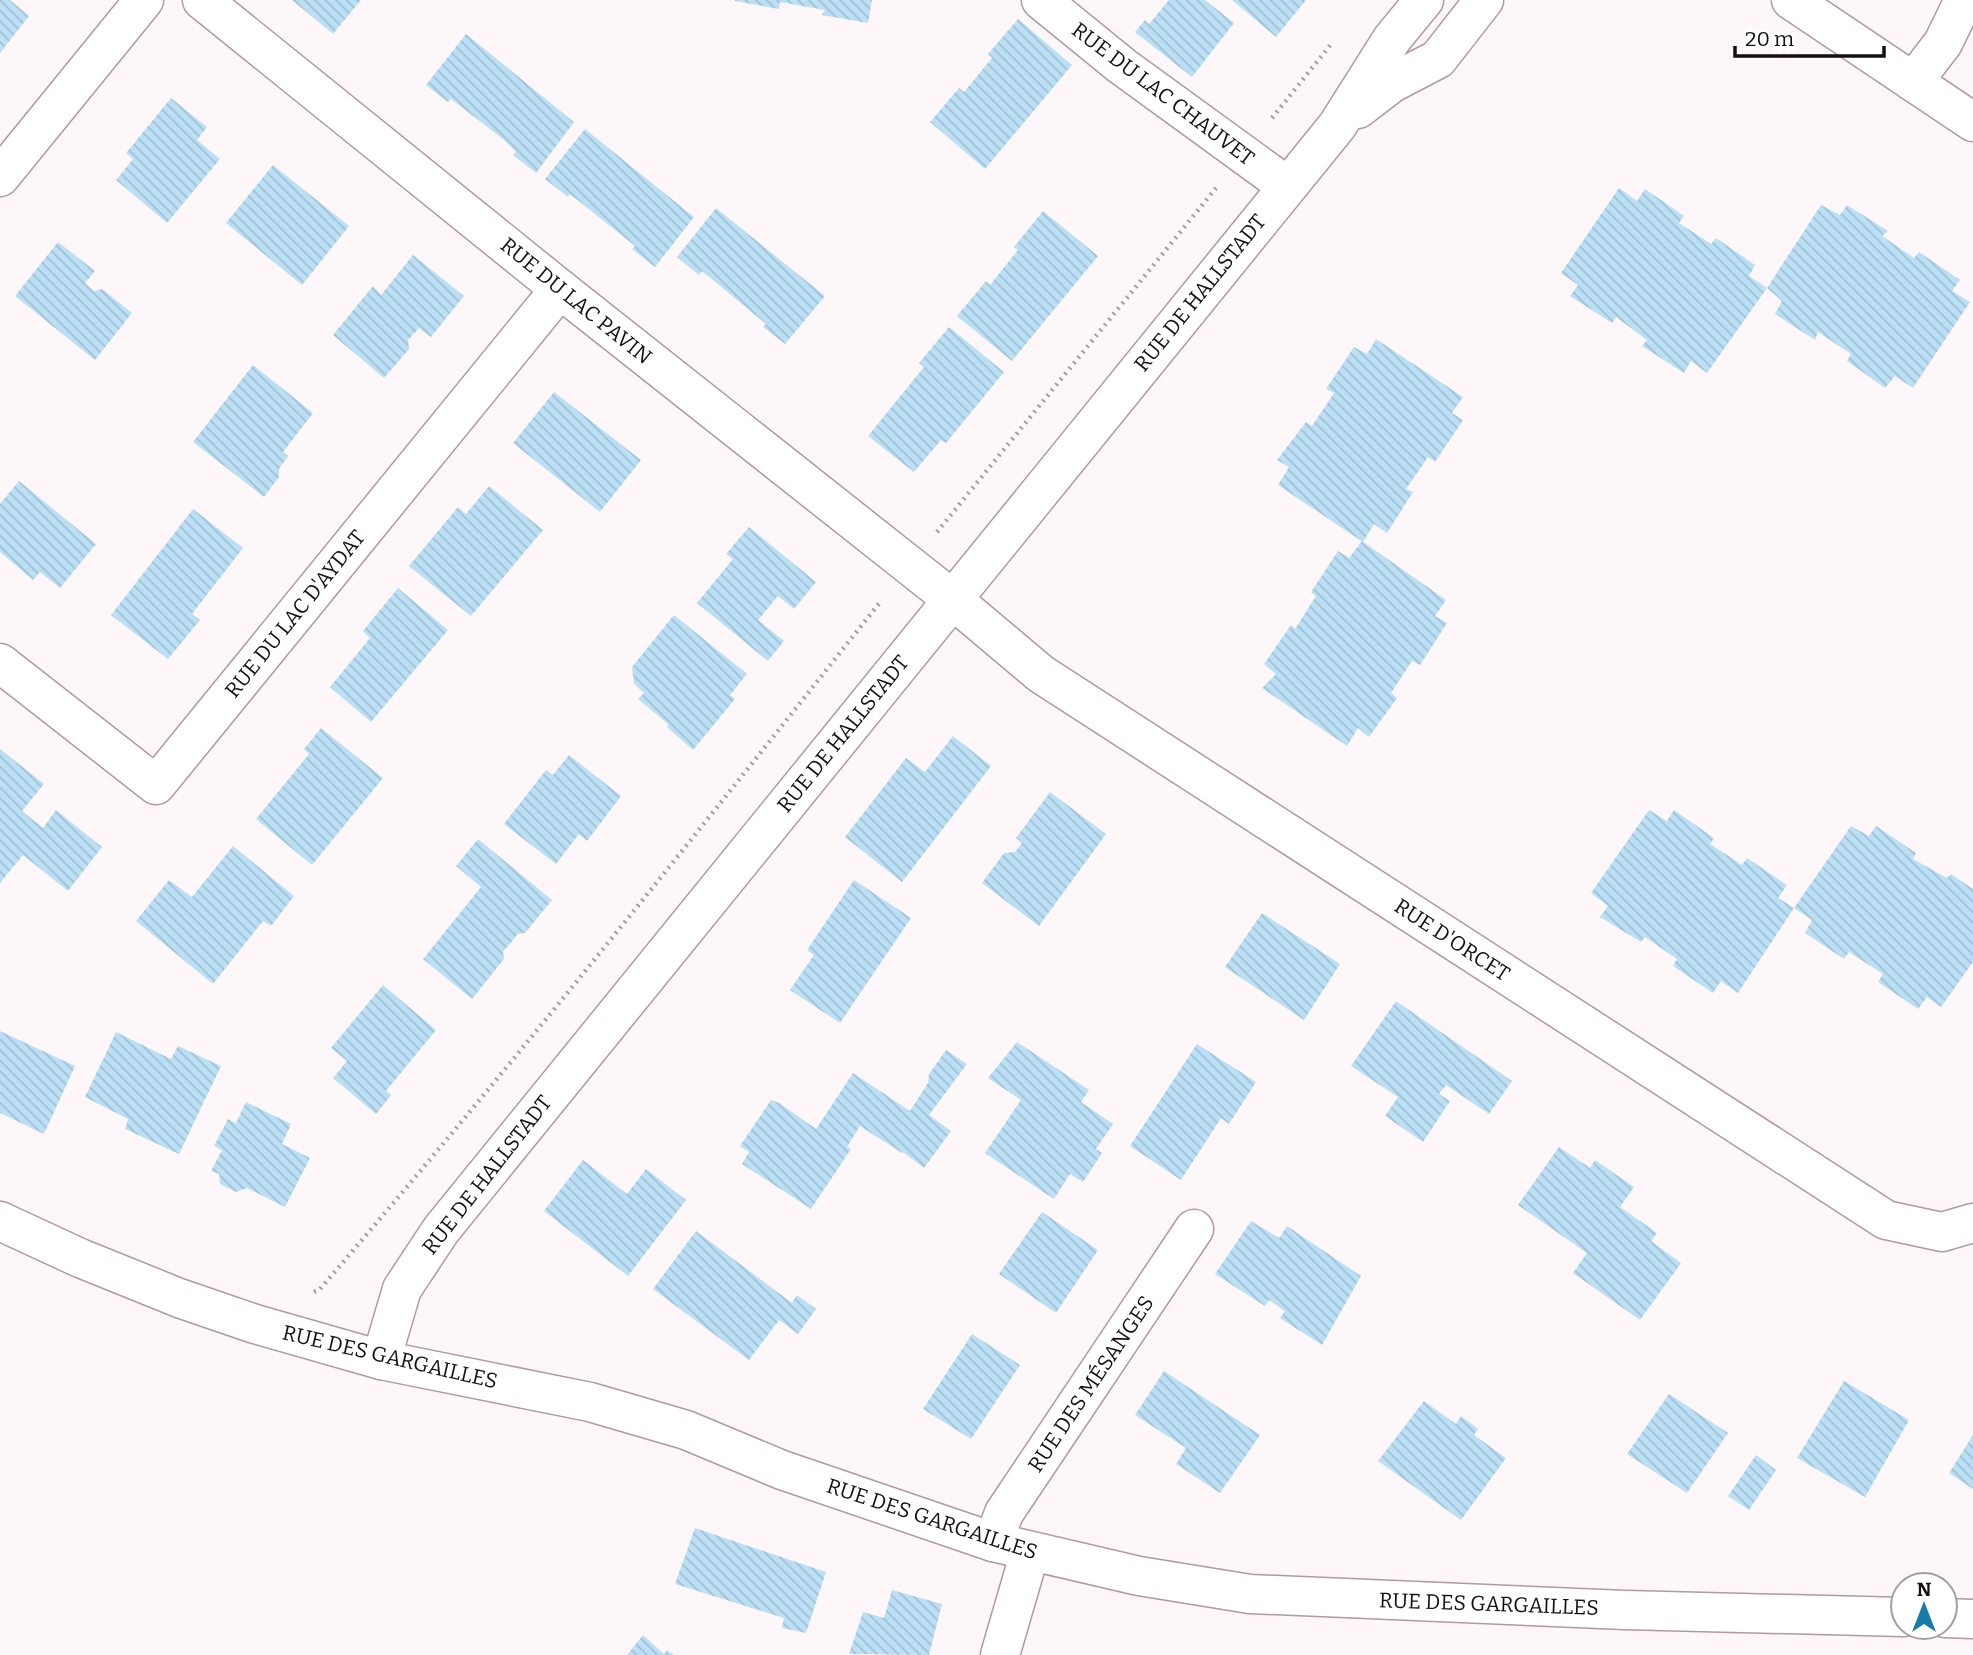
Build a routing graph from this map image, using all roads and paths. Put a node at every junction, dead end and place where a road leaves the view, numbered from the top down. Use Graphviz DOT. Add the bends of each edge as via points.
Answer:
graph roads {
  1 [pos="144,0"];
  2 [pos="202,0"];
  3 [pos="1041,0"];
  4 [pos="1424,0"];
  5 [pos="1484,0"];
  6 [pos="1791,0"];
  7 [pos="1964,0"];
  8 [pos="1333,41"];
  9 [pos="1913,82"];
  10 [pos="1973,122"];
  11 [pos="1337,126"];
  12 [pos="1243,155"];
  13 [pos="0,177"];
  14 [pos="1287,186"];
  15 [pos="560,289"];
  16 [pos="910,565"];
  17 [pos="952,599"];
  18 [pos="0,663"];
  19 [pos="0,1221"];
  20 [pos="1973,1223"];
  21 [pos="1194,1229"];
  22 [pos="255,1324"];
  23 [pos="381,1360"];
  24 [pos="993,1542"];
  25 [pos="1030,1552"];
  26 [pos="1889,1617"];
  27 [pos="1000,1655"];
  1 -- 13 [label="street"];
  2 -- 15 [label="street, RUE DU LAC PAVIN"];
  3 -- 12 [label="street, RUE DU LAC CHAUVET"];
  4 -- 11 [label="street, RUE DE HALLSTADT" via="1392,39"];
  5 -- 11 [label="street, RUE DE HALLSTADT" via="1438,59 1392,82"];
  6 -- 9 [label="street"];
  7 -- 9 [label="street" via="1944,43"];
  8 -- 12 [label="path"];
  9 -- 10 [label="street"];
  11 -- 14 [label="street, RUE DE HALLSTADT"];
  12 -- 14 [label="street, RUE DU LAC CHAUVET"];
  12 -- 16 [label="path"];
  14 -- 17 [label="street, RUE DE HALLSTADT"];
  15 -- 16 [label="street, RUE DU LAC PAVIN"];
  15 -- 18 [label="street, RUE DU LAC D'AYDAT" via="156,785"];
  16 -- 17 [label="street, RUE DU LAC PAVIN"];
  16 -- 22 [label="path" via="595,960 320,1289"];
  17 -- 20 [label="street, RUE D'ORCET" via="1041,674 1886,1220 1942,1232"];
  17 -- 23 [label="street, RUE DE HALLSTADT" via="441,1230 402,1289"];
  19 -- 22 [label="street, RUE DES GARGAILLES" via="179,1298"];
  21 -- 24 [label="street, RUE DES MÉSANGES" via="1004,1513"];
  22 -- 23 [label="street, RUE DES GARGAILLES"];
  23 -- 24 [label="street, RUE DES GARGAILLES" via="590,1402 687,1430 782,1470"];
  24 -- 25 [label="street, RUE DES GARGAILLES"];
  25 -- 26 [label="street, RUE DES GARGAILLES" via="1250,1594"];
  25 -- 27 [label="street"];
}
